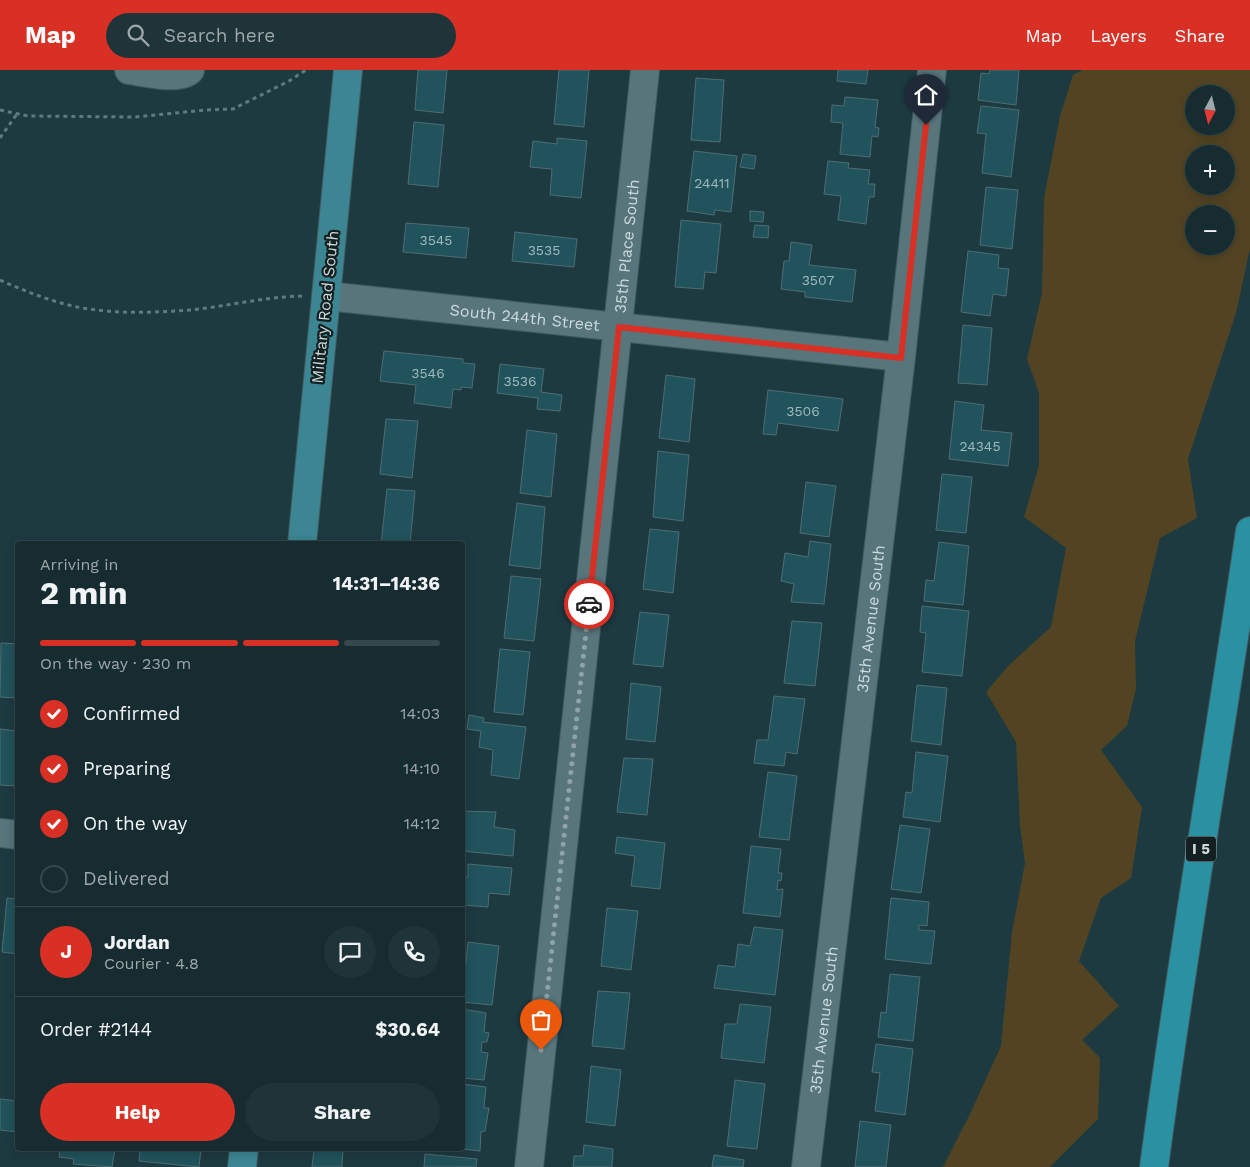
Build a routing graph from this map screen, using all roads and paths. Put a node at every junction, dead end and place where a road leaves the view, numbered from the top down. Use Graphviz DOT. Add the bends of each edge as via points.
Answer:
graph roads {
  1 [pos="129,70"];
  2 [pos="190,70"];
  3 [pos="306,70"];
  4 [pos="348,70"];
  5 [pos="645,70"];
  6 [pos="932,70"];
  7 [pos="0,110"];
  8 [pos="16,114"];
  9 [pos="0,138"];
  10 [pos="0,280"];
  11 [pos="327,296"];
  12 [pos="619,327"];
  13 [pos="901,358"];
  14 [pos="1250,531"];
  15 [pos="302,541"];
  16 [pos="0,833"];
  17 [pos="15,835"];
  18 [pos="244,1151"];
  19 [pos="242,1167"];
  20 [pos="529,1167"];
  21 [pos="806,1167"];
  22 [pos="1154,1167"];
  1 -- 2 [label="street" via="179,76"];
  3 -- 8 [label="path" via="233,109 135,117"];
  4 -- 11 [label="main road, Military Road South"];
  5 -- 12 [label="street, 35th Place South"];
  6 -- 13 [label="street, 35th Avenue South"];
  7 -- 8 [label="path"];
  8 -- 9 [label="path"];
  10 -- 11 [label="path" via="62,303 110,311 164,312 285,296"];
  11 -- 12 [label="street, South 244th Street"];
  11 -- 15 [label="main road, Military Road South"];
  12 -- 13 [label="street, South 244th Street"];
  12 -- 20 [label="street, 35th Place South"];
  13 -- 21 [label="street, 35th Avenue South"];
  14 -- 22 [label="highway, I 5"];
  16 -- 17 [label="street"];
  18 -- 19 [label="main road"];
}
